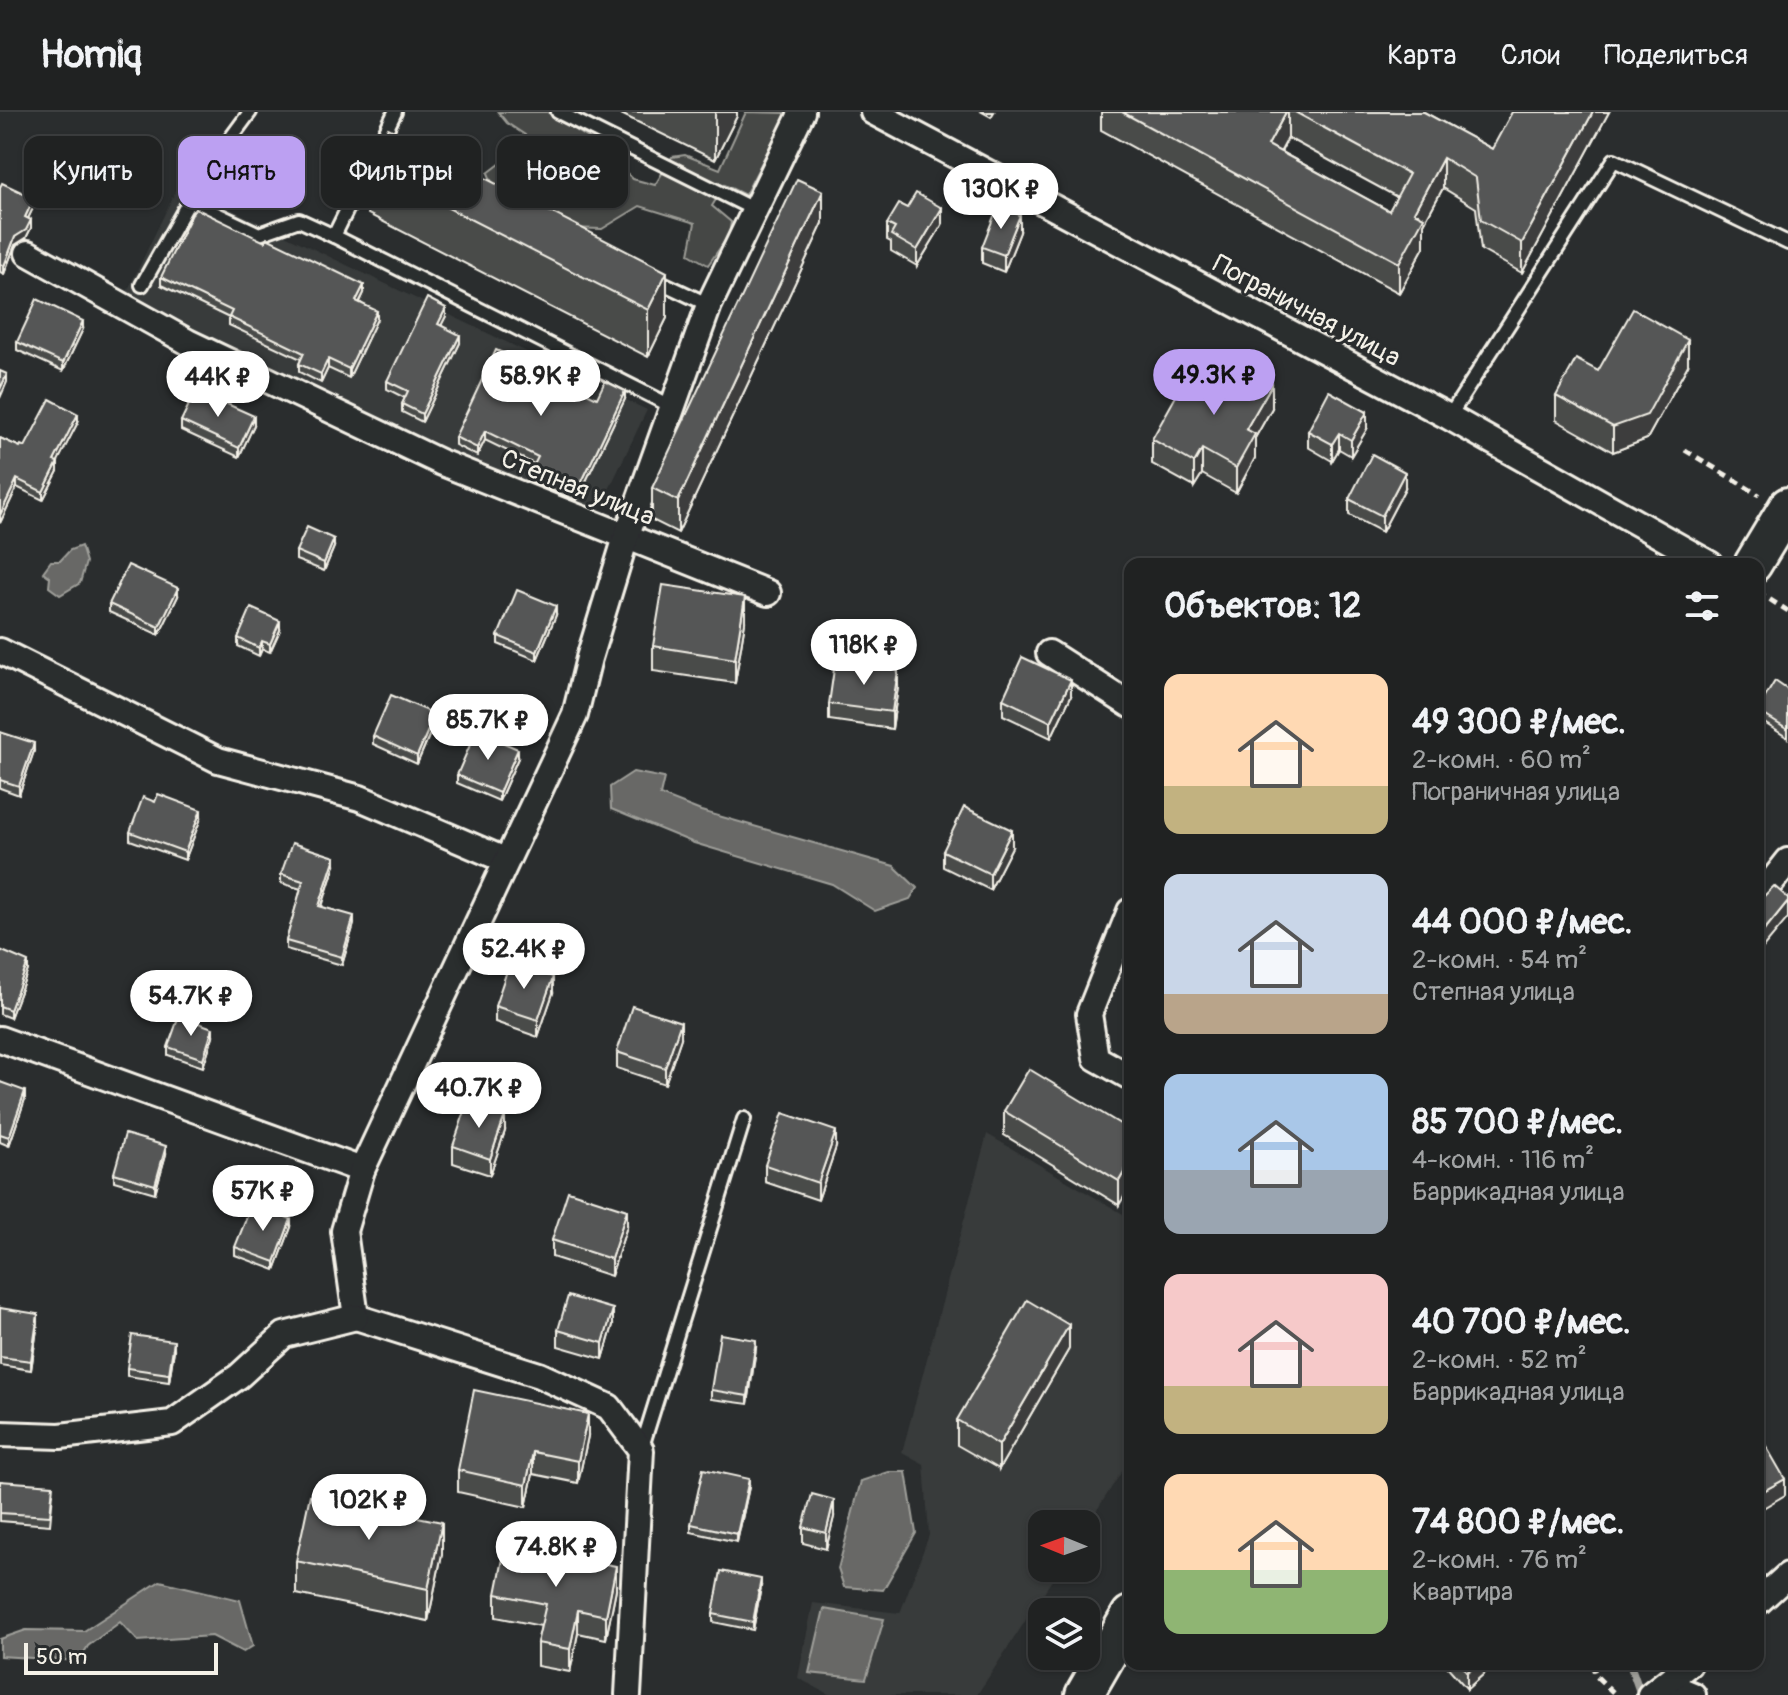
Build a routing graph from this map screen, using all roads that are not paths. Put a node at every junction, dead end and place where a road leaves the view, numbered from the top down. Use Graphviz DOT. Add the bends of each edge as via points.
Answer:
graph roads {
  1 [pos="250,112"];
  2 [pos="395,112"];
  3 [pos="558,112"];
  4 [pos="802,112"];
  5 [pos="873,112"];
  6 [pos="232,136"];
  7 [pos="383,136"];
  8 [pos="185,208"];
  9 [pos="204,208"];
  10 [pos="348,208"];
  11 [pos="753,209"];
  12 [pos="334,236"];
  13 [pos="1788,243"];
  14 [pos="28,253"];
  15 [pos="637,271"];
  16 [pos="142,285"];
  17 [pos="709,305"];
  18 [pos="673,407"];
  19 [pos="1449,417"];
  20 [pos="1787,508"];
  21 [pos="626,537"];
  22 [pos="1699,558"];
  23 [pos="1757,558"];
  24 [pos="768,593"];
  25 [pos="0,651"];
  26 [pos="1049,653"];
  27 [pos="1124,701"];
  28 [pos="505,860"];
  29 [pos="1788,861"];
  30 [pos="1764,891"];
  31 [pos="1124,926"];
  32 [pos="0,1039"];
  33 [pos="1124,1074"];
  34 [pos="744,1119"];
  35 [pos="362,1170"];
  36 [pos="356,1317"];
  37 [pos="0,1434"];
  38 [pos="641,1450"];
  39 [pos="1788,1575"];
  40 [pos="1764,1597"];
  41 [pos="1124,1625"];
  42 [pos="1682,1670"];
  43 [pos="1658,1690"];
  44 [pos="628,1695"];
  45 [pos="1084,1695"];
  46 [pos="1693,1695"];
  1 -- 6 [label="lane"];
  2 -- 7 [label="lane"];
  3 -- 11 [label="lane"];
  4 -- 11 [label="street"];
  5 -- 19 [label="street, Пограничная улица"];
  8 -- 16 [label="lane"];
  9 -- 12 [label="lane" via="259,234 299,220"];
  10 -- 12 [label="lane"];
  11 -- 17 [label="street"];
  12 -- 18 [label="lane"];
  13 -- 19 [label="lane" via="1614,160"];
  14 -- 21 [label="street, Степная улица" via="188,342 426,456"];
  15 -- 17 [label="lane"];
  17 -- 18 [label="street"];
  18 -- 21 [label="street"];
  19 -- 22 [label="street, Пограничная улица"];
  20 -- 23 [label="main road"];
  21 -- 24 [label="street, Степная улица"];
  21 -- 28 [label="street" via="575,715"];
  25 -- 28 [label="street" via="218,760 360,798"];
  26 -- 27 [label="street"];
  28 -- 35 [label="street"];
  29 -- 30 [label="street"];
  31 -- 33 [label="street" via="1089,1014 1096,1058"];
  32 -- 35 [label="street"];
  34 -- 38 [label="lane"];
  35 -- 36 [label="street" via="344,1231"];
  36 -- 37 [label="street" via="284,1335 239,1376 172,1423 60,1436"];
  36 -- 38 [label="street" via="539,1375 609,1407"];
  38 -- 44 [label="street"];
  39 -- 40 [label="street"];
  41 -- 45 [label="main road"];
  42 -- 43 [label="street"];
  43 -- 46 [label="street"];
}
